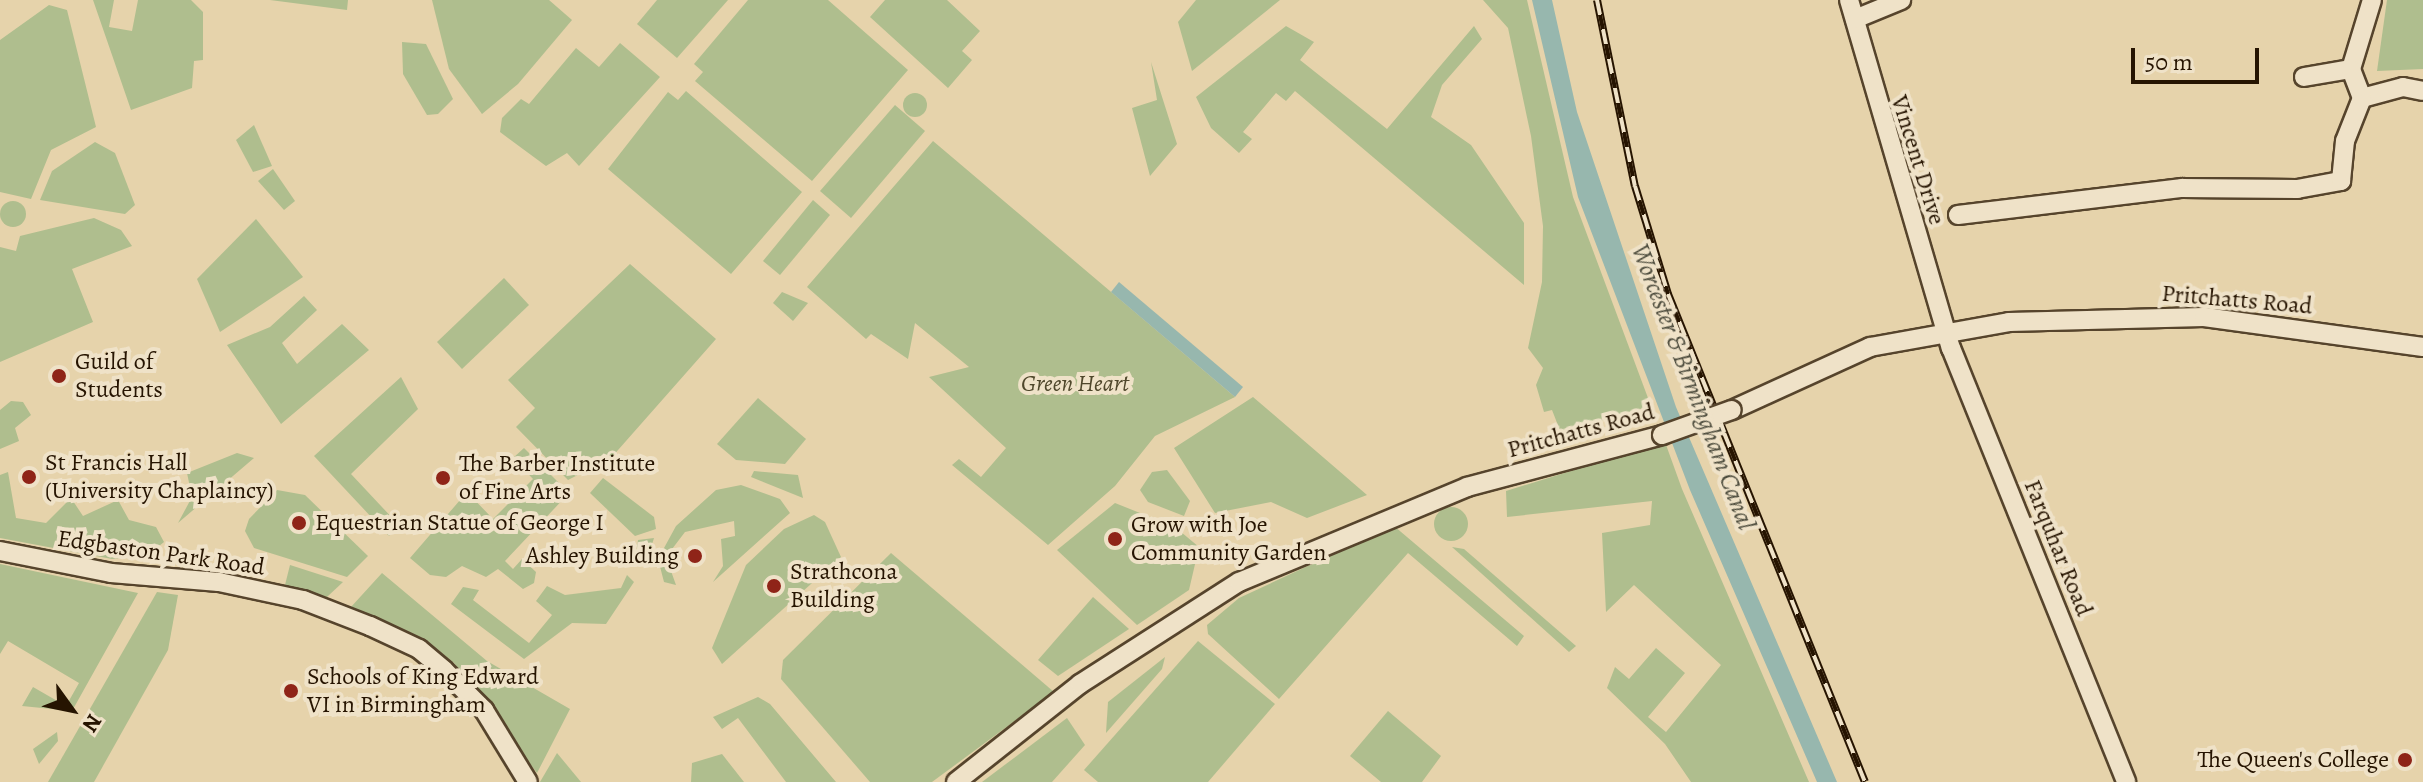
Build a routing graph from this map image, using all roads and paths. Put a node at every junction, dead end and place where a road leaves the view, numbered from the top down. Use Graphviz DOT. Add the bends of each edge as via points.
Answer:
graph roads {
  1 [pos="1849,0"];
  2 [pos="1901,0"];
  3 [pos="2372,0"];
  4 [pos="1855,19"];
  5 [pos="2351,69"];
  6 [pos="2304,77"];
  7 [pos="2423,91"];
  8 [pos="2362,98"];
  9 [pos="1958,215"];
  10 [pos="1948,332"];
  11 [pos="2423,347"];
  12 [pos="0,551"];
  13 [pos="528,782"];
  14 [pos="956,782"];
  15 [pos="2126,782"];
  1 -- 4 [label="street, Vincent Drive"];
  2 -- 4 [label="street"];
  3 -- 5 [label="street"];
  4 -- 10 [label="street, Vincent Drive"];
  5 -- 6 [label="street"];
  5 -- 8 [label="street"];
  7 -- 8 [label="street" via="2403,87"];
  8 -- 9 [label="street" via="2345,141 2341,181 2297,189 2182,188"];
  10 -- 11 [label="street, Pritchatts Road" via="2099,315 2204,317"];
  10 -- 14 [label="street, Pritchatts Road, bridge" via="1870,347 1732,410 1662,435 1467,487 1239,582 1080,684"];
  10 -- 15 [label="street, Farquhar Road"];
  12 -- 13 [label="street, Edgbaston Park Road" via="111,573 219,582 358,621 419,649 444,670 484,710"];
}
